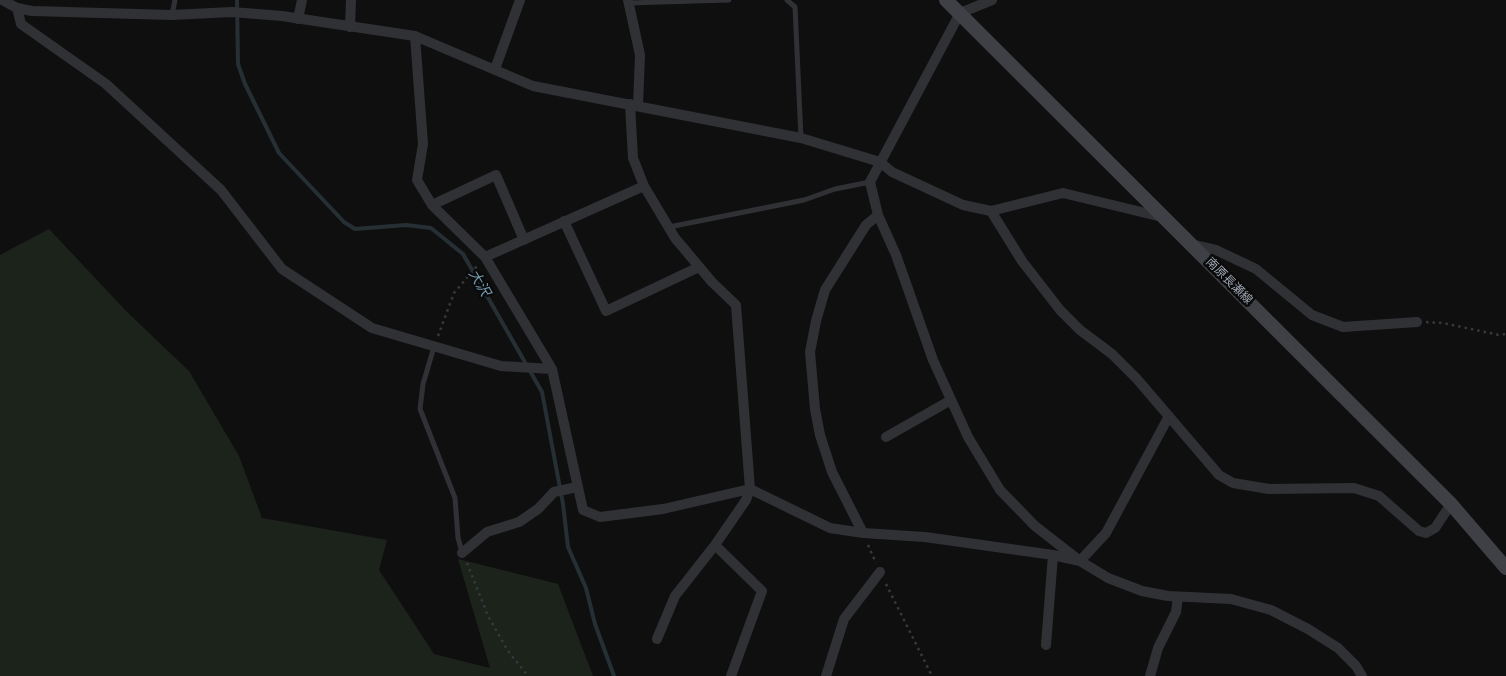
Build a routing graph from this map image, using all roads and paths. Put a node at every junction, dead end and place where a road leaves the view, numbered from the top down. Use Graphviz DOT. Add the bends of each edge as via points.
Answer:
graph roads {
  1 [pos="2,0"];
  2 [pos="175,0"];
  3 [pos="302,0"];
  4 [pos="351,0"];
  5 [pos="520,0"];
  6 [pos="729,0"];
  7 [pos="787,0"];
  8 [pos="946,0"];
  9 [pos="992,0"];
  10 [pos="629,2"];
  11 [pos="17,8"];
  12 [pos="960,13"];
  13 [pos="172,15"];
  14 [pos="298,19"];
  15 [pos="350,26"];
  16 [pos="415,36"];
  17 [pos="495,69"];
  18 [pos="634,105"];
  19 [pos="801,138"];
  20 [pos="880,162"];
  21 [pos="870,182"];
  22 [pos="644,186"];
  23 [pos="432,205"];
  24 [pos="991,211"];
  25 [pos="878,215"];
  26 [pos="1162,217"];
  27 [pos="564,221"];
  28 [pos="669,228"];
  29 [pos="524,240"];
  30 [pos="1194,245"];
  31 [pos="485,256"];
  32 [pos="699,267"];
  33 [pos="1417,322"];
  34 [pos="1506,334"];
  35 [pos="434,347"];
  36 [pos="552,369"];
  37 [pos="951,400"];
  38 [pos="1169,416"];
  39 [pos="886,437"];
  40 [pos="576,487"];
  41 [pos="750,489"];
  42 [pos="1451,504"];
  43 [pos="862,533"];
  44 [pos="715,545"];
  45 [pos="462,553"];
  46 [pos="1053,555"];
  47 [pos="1080,561"];
  48 [pos="1506,568"];
  49 [pos="880,572"];
  50 [pos="1178,597"];
  51 [pos="657,639"];
  52 [pos="1046,645"];
  53 [pos="528,676"];
  54 [pos="731,676"];
  55 [pos="826,676"];
  56 [pos="932,676"];
  57 [pos="1150,676"];
  58 [pos="1362,676"];
  1 -- 11 [label="street"];
  2 -- 13 [label="lane"];
  3 -- 14 [label="street"];
  4 -- 15 [label="street"];
  5 -- 17 [label="street"];
  6 -- 10 [label="lane"];
  7 -- 19 [label="lane" via="795,7"];
  8 -- 12 [label="main road, 南原長瀬線"];
  9 -- 12 [label="street"];
  10 -- 18 [label="street" via="640,55"];
  11 -- 13 [label="street"];
  11 -- 35 [label="street" via="22,24 106,84 221,190 282,269 372,328"];
  12 -- 20 [label="street"];
  12 -- 26 [label="main road, 南原長瀬線"];
  13 -- 14 [label="street" via="232,12"];
  14 -- 15 [label="street"];
  15 -- 16 [label="street"];
  16 -- 17 [label="street"];
  16 -- 23 [label="street" via="423,144 417,180"];
  17 -- 18 [label="street" via="534,86"];
  18 -- 19 [label="street"];
  18 -- 22 [label="street" via="633,158"];
  19 -- 20 [label="street"];
  20 -- 21 [label="street"];
  20 -- 24 [label="street" via="892,172 963,205"];
  21 -- 25 [label="street"];
  21 -- 28 [label="lane"];
  22 -- 27 [label="street"];
  22 -- 28 [label="street"];
  23 -- 29 [label="street" via="496,174"];
  23 -- 31 [label="street"];
  24 -- 26 [label="street" via="1063,193"];
  24 -- 38 [label="street" via="1022,261 1060,310 1112,354"];
  25 -- 37 [label="street" via="896,255 932,360"];
  25 -- 43 [label="street" via="866,225 825,290 810,352 814,409 820,435 832,472"];
  26 -- 30 [label="main road, 南原長瀬線"];
  27 -- 29 [label="street"];
  27 -- 32 [label="street" via="606,311"];
  28 -- 32 [label="street"];
  29 -- 31 [label="street"];
  30 -- 33 [label="street" via="1216,250 1256,269 1312,315 1343,327"];
  30 -- 42 [label="main road, 南原長瀬線"];
  31 -- 35 [label="path" via="454,293"];
  31 -- 36 [label="street"];
  32 -- 41 [label="street" via="736,305"];
  33 -- 34 [label="path"];
  35 -- 36 [label="street" via="501,366"];
  35 -- 45 [label="lane" via="420,408 455,498"];
  36 -- 40 [label="street"];
  37 -- 39 [label="street"];
  37 -- 47 [label="street" via="968,437 1000,490 1035,526"];
  38 -- 42 [label="street" via="1219,475 1233,483 1269,489 1354,488 1379,496 1419,531 1426,533 1435,528"];
  38 -- 47 [label="street" via="1106,533"];
  40 -- 41 [label="street" via="583,510 600,516 663,509"];
  40 -- 45 [label="street" via="554,492 525,518 486,532"];
  41 -- 43 [label="street" via="830,528"];
  41 -- 44 [label="street"];
  42 -- 48 [label="main road, 南原長瀬線"];
  43 -- 46 [label="street" via="925,537"];
  43 -- 49 [label="path"];
  44 -- 51 [label="street" via="675,596"];
  44 -- 54 [label="street" via="762,590"];
  45 -- 53 [label="path" via="488,616 508,651"];
  46 -- 47 [label="street"];
  46 -- 52 [label="street"];
  47 -- 50 [label="street" via="1108,578 1142,591"];
  49 -- 55 [label="street" via="844,619"];
  49 -- 56 [label="path"];
  50 -- 57 [label="street" via="1176,612 1158,648"];
  50 -- 58 [label="street" via="1231,599 1271,610 1338,648"];
}
